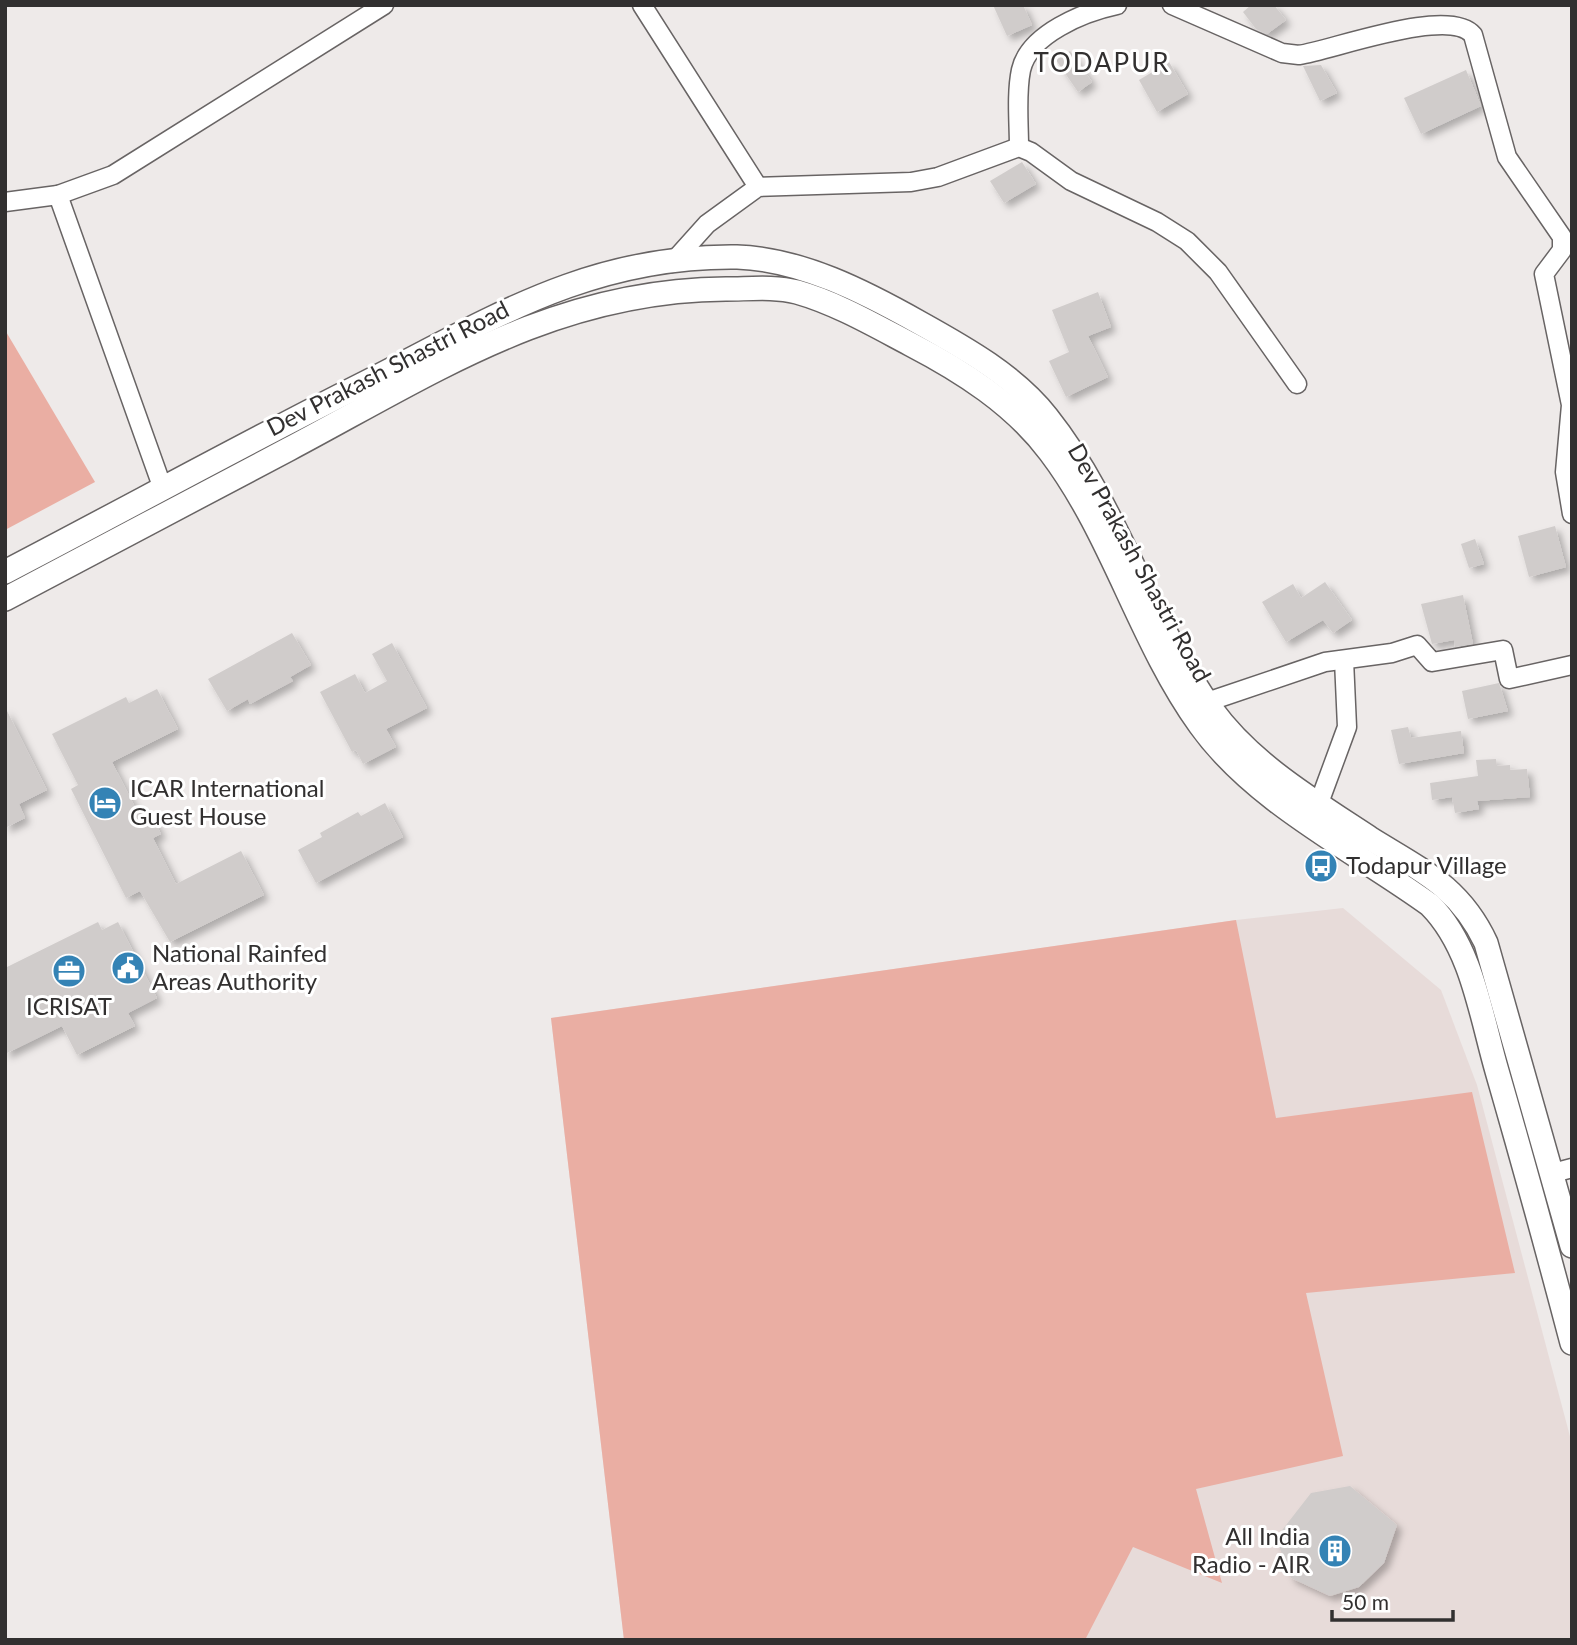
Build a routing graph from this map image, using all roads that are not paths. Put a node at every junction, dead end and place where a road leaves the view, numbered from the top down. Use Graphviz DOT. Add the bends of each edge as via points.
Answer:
graph roads {
  1 [pos="384,5"];
  2 [pos="642,5"];
  3 [pos="1116,5"];
  4 [pos="1172,5"];
  5 [pos="1018,147"];
  6 [pos="758,187"];
  7 [pos="58,195"];
  8 [pos="5,202"];
  9 [pos="667,263"];
  10 [pos="662,292"];
  11 [pos="1297,384"];
  12 [pos="163,489"];
  13 [pos="1572,514"];
  14 [pos="5,572"];
  15 [pos="5,599"];
  16 [pos="1344,660"];
  17 [pos="1572,665"];
  18 [pos="1207,702"];
  19 [pos="1319,803"];
  20 [pos="1560,1175"];
  21 [pos="1532,1191"];
  22 [pos="1572,1246"];
  23 [pos="1572,1343"];
  1 -- 7 [label="street" via="113,175"];
  2 -- 6 [label="street"];
  3 -- 5 [label="street" via="1042,38 1029,53 1021,70"];
  4 -- 13 [label="street" via="1272,49 1299,55 1406,28 1452,26 1473,35 1507,157 1562,237 1562,250 1545,270 1544,280 1571,405 1565,471"];
  5 -- 6 [label="street" via="938,177 911,182"];
  5 -- 11 [label="street" via="1071,181 1187,241 1218,272"];
  6 -- 9 [label="street" via="707,224"];
  7 -- 8 [label="street"];
  7 -- 12 [label="street"];
  9 -- 10 [label="street"];
  9 -- 12 [label="street, Dev Prakash Shastri Road" via="596,275 505,309"];
  9 -- 18 [label="street, Dev Prakash Shastri Road" via="756,259 828,278 940,334 1015,385 1073,453"];
  10 -- 15 [label="street, Dev Prakash Shastri Road" via="593,304 481,346"];
  10 -- 21 [label="street, Dev Prakash Shastri Road" via="760,288 796,292 932,356 980,386 1028,427 1074,491 1166,671 1209,737 1250,779 1430,905 1445,922 1467,969"];
  12 -- 14 [label="street, Dev Prakash Shastri Road"];
  16 -- 17 [label="street" via="1417,645 1432,662 1503,650 1509,679"];
  16 -- 18 [label="street" via="1325,662"];
  16 -- 19 [label="street" via="1347,727"];
  18 -- 19 [label="street, Dev Prakash Shastri Road" via="1235,737"];
  19 -- 20 [label="street, Dev Prakash Shastri Road" via="1437,880 1471,914 1486,943"];
  20 -- 21 [label="street"];
  20 -- 22 [label="street, Dev Prakash Shastri Road"];
  21 -- 23 [label="street, Dev Prakash Shastri Road"];
}
